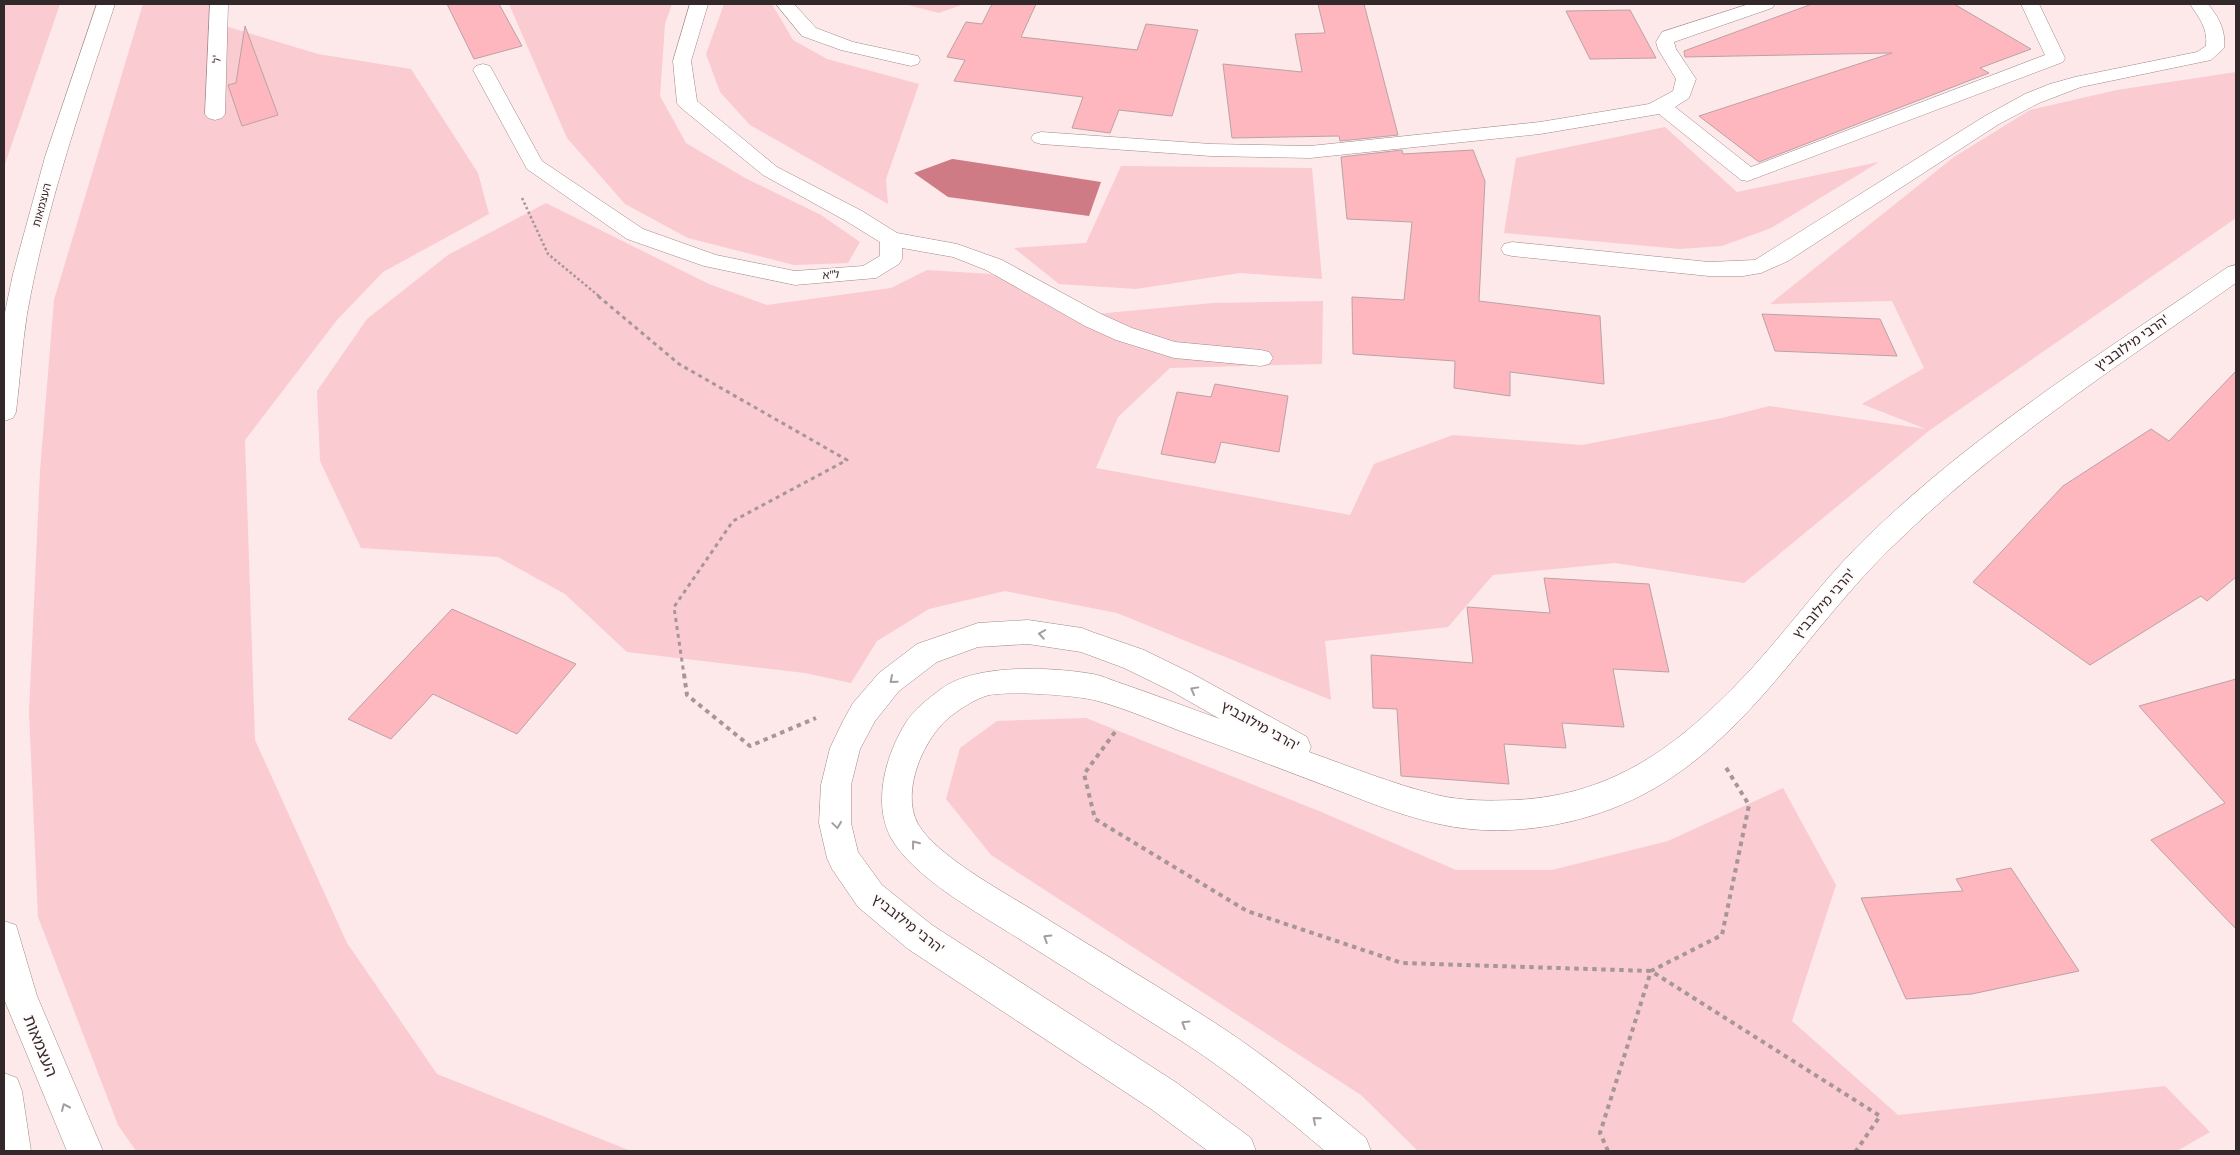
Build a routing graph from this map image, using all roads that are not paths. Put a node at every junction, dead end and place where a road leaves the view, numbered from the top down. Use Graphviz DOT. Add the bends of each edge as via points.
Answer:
graph roads {
  1 [pos="106,4"];
  2 [pos="219,4"];
  3 [pos="699,4"];
  4 [pos="785,4"];
  5 [pos="1766,4"];
  6 [pos="2030,4"];
  7 [pos="2199,4"];
  8 [pos="910,60"];
  9 [pos="483,70"];
  10 [pos="1662,106"];
  11 [pos="215,114"];
  12 [pos="1041,138"];
  13 [pos="891,239"];
  14 [pos="1512,250"];
  15 [pos="2236,272"];
  16 [pos="1261,358"];
  17 [pos="4,412"];
  18 [pos="1374,790"];
  19 [pos="4,937"];
  20 [pos="4,1091"];
  21 [pos="13,1151"];
  22 [pos="85,1151"];
  23 [pos="1238,1151"];
  24 [pos="1354,1151"];
  1 -- 17 [label="street, העצמאות" via="56,154 34,236 15,314"];
  2 -- 11 [label="street, ל'"];
  3 -- 13 [label="street" via="682,61 687,103 770,171"];
  4 -- 8 [label="street" via="809,32 848,46"];
  5 -- 10 [label="street" via="1669,36 1665,42 1667,49 1686,79 1682,94"];
  6 -- 10 [label="street" via="2056,58 1748,175"];
  7 -- 14 [label="street" via="2213,22 2216,38 2215,48 2204,56 2081,81 2020,104 1760,266 1709,268"];
  9 -- 13 [label="street, ל\"א" via="534,165 635,234 712,261 795,278 868,273 891,259"];
  10 -- 12 [label="street" via="1540,128 1310,152 1211,150"];
  13 -- 16 [label="street" via="957,251 994,265 1124,334 1174,350"];
  15 -- 18 [label="street, הרבי מילובביץ'" via="2017,424 1941,486 1877,544 1818,608 1764,675 1705,735 1653,774 1605,797 1544,813 1488,816 1439,810"];
  18 -- 23 [label="street, הרבי מילובביץ', one-way" via="1182,682 1134,659 1082,640 1028,632 978,635 927,653 889,682 864,712 846,748 836,785 835,822 843,858 870,896 920,937 1164,1096"];
  24 -- 18 [label="street, הרבי מילובביץ', one-way" via="1284,1093 1201,1034 961,884 921,851 903,828 898,809 898,784 904,759 916,733 931,714 956,695 988,683 1022,681 1094,687"];
  22 -- 19 [label="street, העצמאות, one-way" via="20,997"];
  20 -- 21 [label="street"];
}
